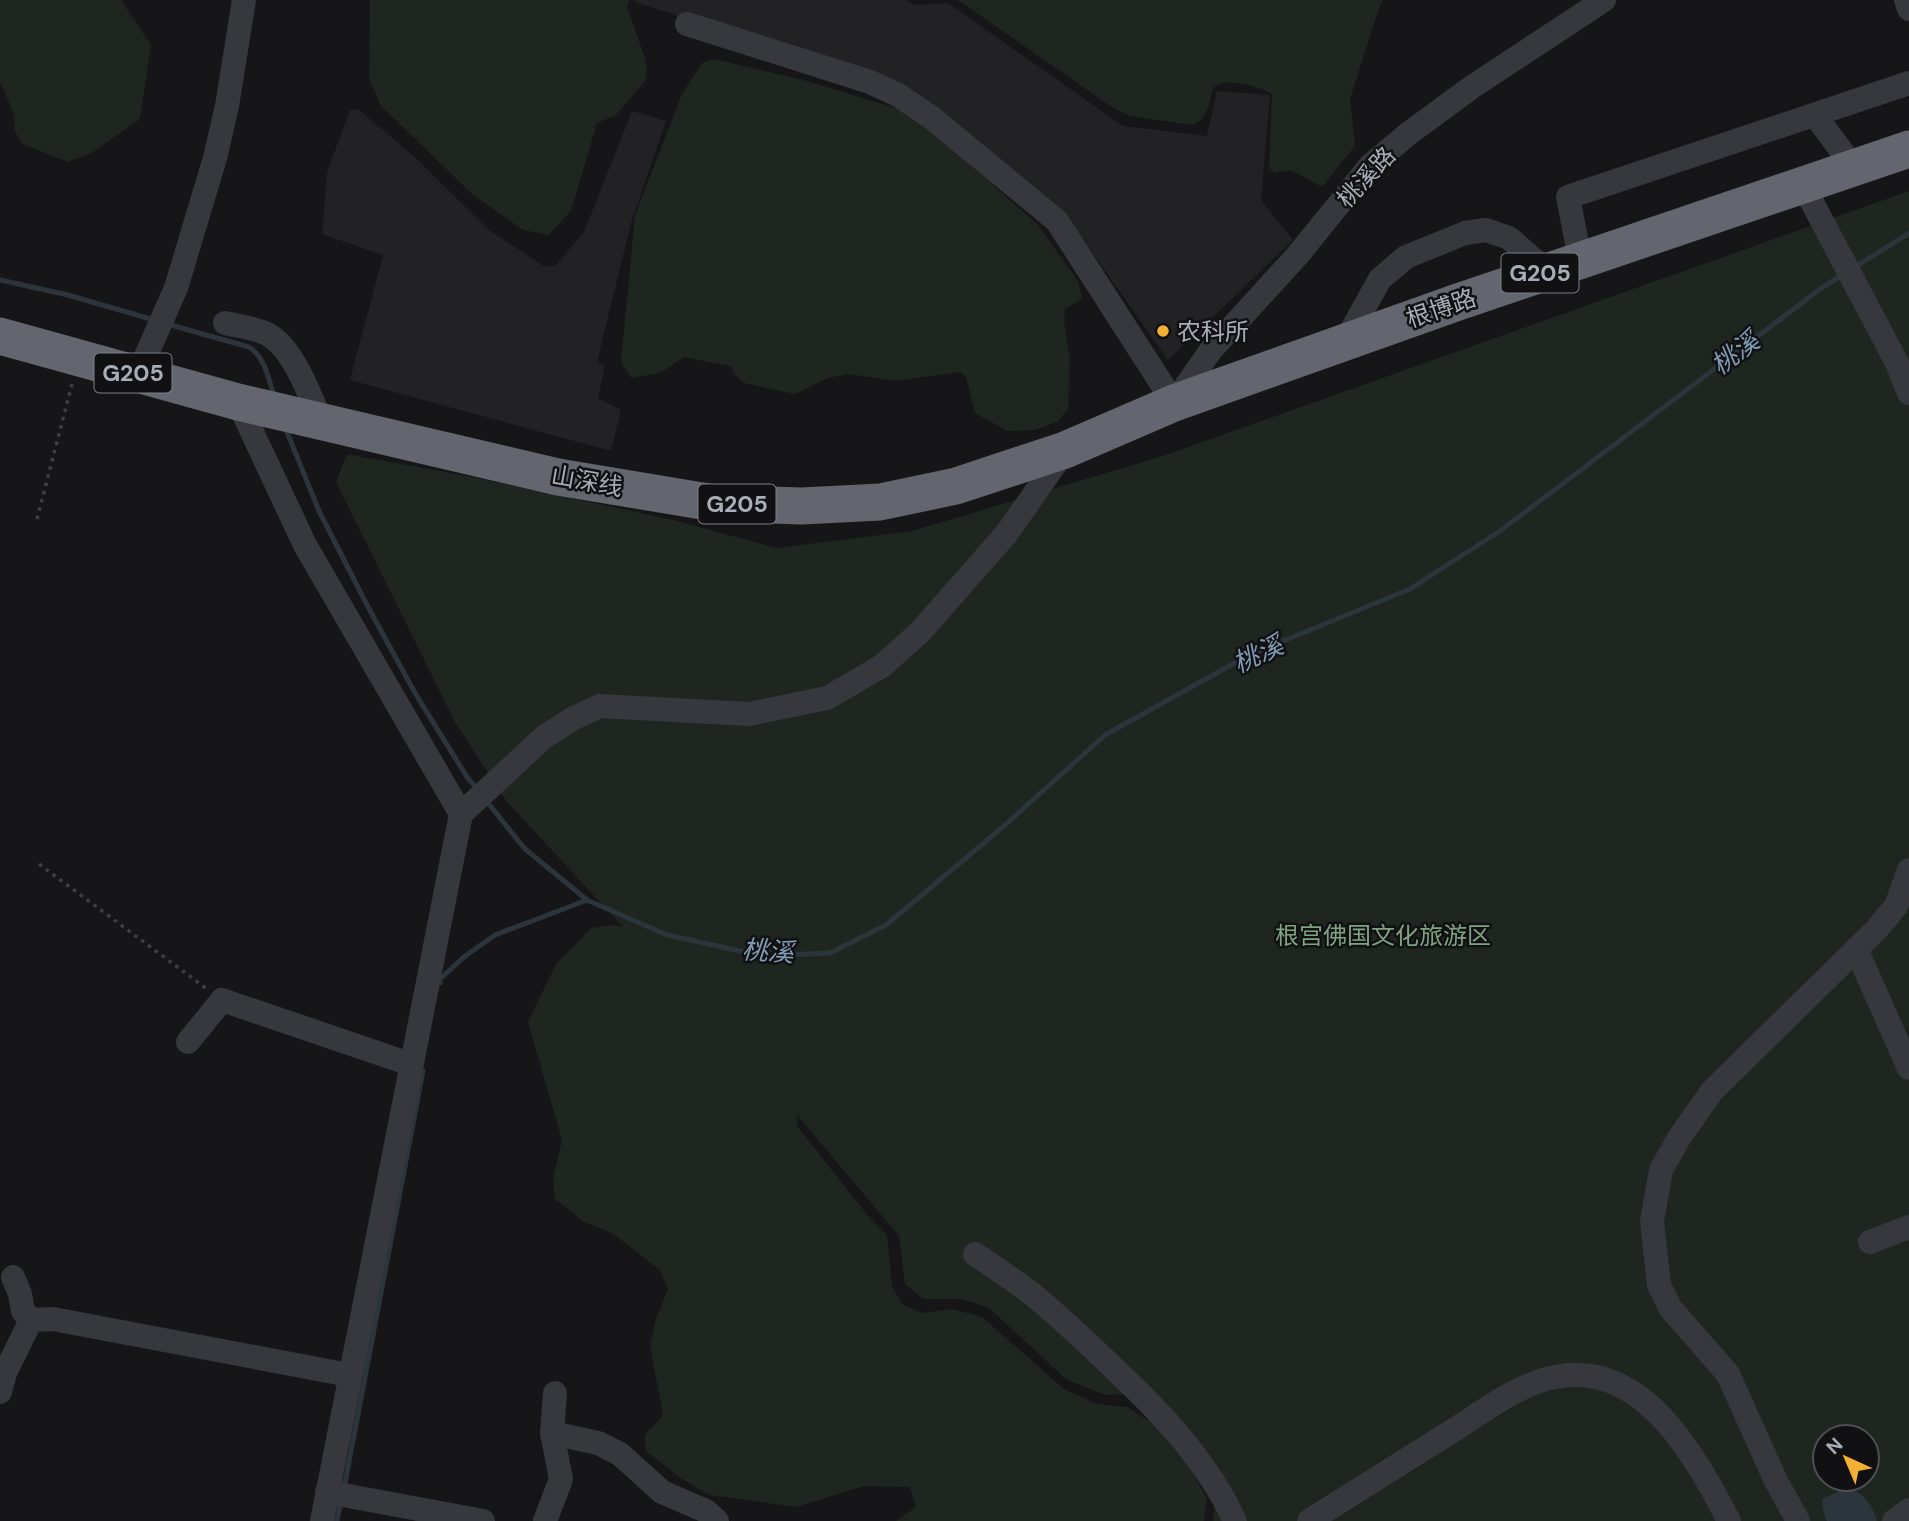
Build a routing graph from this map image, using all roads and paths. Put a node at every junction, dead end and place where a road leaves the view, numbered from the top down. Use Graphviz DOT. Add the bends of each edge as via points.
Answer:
graph roads {
  1 [pos="244,0"];
  2 [pos="1604,0"];
  3 [pos="1906,0"];
  4 [pos="1909,9"];
  5 [pos="687,24"];
  6 [pos="1909,83"];
  7 [pos="1815,115"];
  8 [pos="1909,149"];
  9 [pos="1854,168"];
  10 [pos="1803,185"];
  11 [pos="1563,265"];
  12 [pos="225,323"];
  13 [pos="0,336"];
  14 [pos="1345,342"];
  15 [pos="79,358"];
  16 [pos="138,374"];
  17 [pos="1909,393"];
  18 [pos="1174,403"];
  19 [pos="280,412"];
  20 [pos="1065,450"];
  21 [pos="37,519"];
  22 [pos="461,814"];
  23 [pos="38,864"];
  24 [pos="1909,870"];
  25 [pos="1856,949"];
  26 [pos="222,1000"];
  27 [pos="188,1042"];
  28 [pos="410,1064"];
  29 [pos="1909,1068"];
  30 [pos="1909,1227"];
  31 [pos="1870,1242"];
  32 [pos="975,1254"];
  33 [pos="13,1277"];
  34 [pos="31,1320"];
  35 [pos="349,1375"];
  36 [pos="0,1392"];
  37 [pos="555,1393"];
  38 [pos="552,1433"];
  39 [pos="327,1492"];
  40 [pos="1909,1510"];
  41 [pos="322,1521"];
  42 [pos="483,1521"];
  43 [pos="545,1521"];
  44 [pos="717,1521"];
  45 [pos="1235,1521"];
  46 [pos="1309,1521"];
  47 [pos="1729,1521"];
  48 [pos="1798,1521"];
  49 [pos="1894,1521"];
  1 -- 16 [label="street" via="215,158 176,288"];
  2 -- 18 [label="street, 桃溪路" via="1472,87 1370,166 1296,257 1211,350"];
  3 -- 4 [label="street"];
  5 -- 18 [label="street" via="870,82 932,118 1057,221"];
  6 -- 7 [label="street"];
  7 -- 9 [label="street"];
  7 -- 11 [label="street" via="1568,197"];
  8 -- 9 [label="highway, 根博路 / G205"];
  9 -- 10 [label="highway, 根博路 / G205"];
  10 -- 11 [label="highway, 根博路 / G205"];
  10 -- 17 [label="street"];
  11 -- 14 [label="highway, 根博路 / G205"];
  11 -- 14 [label="street" via="1486,230 1465,233 1406,257 1380,279"];
  12 -- 19 [label="street" via="267,334 285,350 300,374"];
  13 -- 15 [label="highway, 山深线 / G205"];
  14 -- 18 [label="highway, 根博路 / G205"];
  15 -- 16 [label="highway, 山深线 / G205"];
  15 -- 21 [label="path"];
  16 -- 19 [label="highway, 山深线 / G205"];
  18 -- 20 [label="highway, 山深线 / G205"];
  19 -- 20 [label="highway, 山深线 / G205" via="558,477 714,503 802,506 880,502 956,486"];
  19 -- 22 [label="street" via="305,545"];
  20 -- 22 [label="street" via="1007,533 920,632 882,666 827,698 749,714 600,706 544,737"];
  22 -- 28 [label="street"];
  23 -- 26 [label="path"];
  24 -- 25 [label="street" via="1895,906"];
  25 -- 29 [label="street"];
  25 -- 48 [label="street" via="1712,1091 1661,1170 1652,1221 1659,1285 1671,1309 1728,1374"];
  26 -- 27 [label="street"];
  26 -- 28 [label="street"];
  28 -- 35 [label="street"];
  30 -- 31 [label="street"];
  32 -- 45 [label="street" via="1088,1343 1165,1419 1186,1441"];
  33 -- 34 [label="street" via="23,1311"];
  34 -- 35 [label="street" via="53,1319"];
  34 -- 36 [label="street"];
  35 -- 39 [label="street"];
  37 -- 38 [label="street"];
  38 -- 43 [label="street" via="561,1479"];
  38 -- 44 [label="street" via="598,1443 620,1454 662,1492 706,1511"];
  39 -- 41 [label="street"];
  39 -- 42 [label="street"];
  40 -- 49 [label="street"];
  46 -- 47 [label="street" via="1515,1391 1554,1377 1584,1374 1614,1382 1661,1416 1681,1438"];
}
